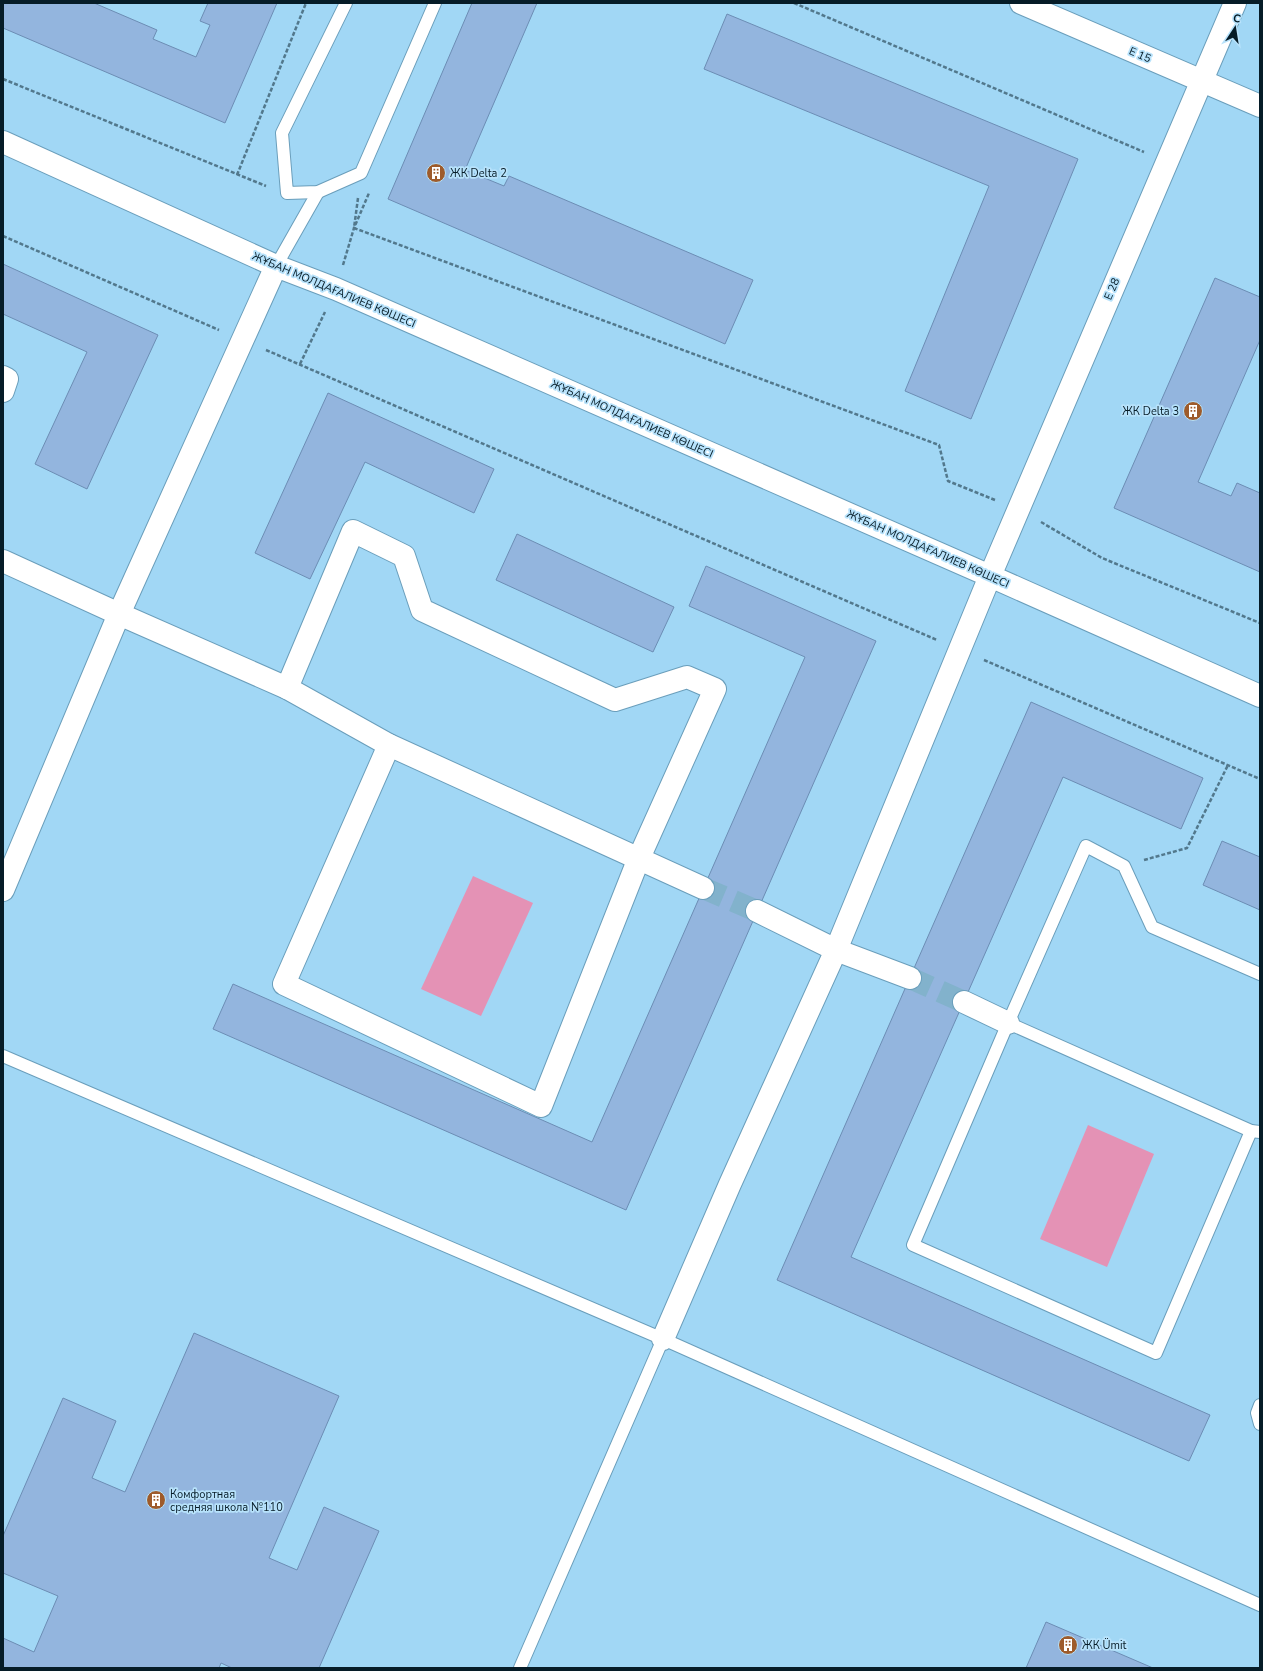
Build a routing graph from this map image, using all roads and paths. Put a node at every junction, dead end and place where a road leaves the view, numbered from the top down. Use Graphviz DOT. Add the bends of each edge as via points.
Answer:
graph roads {
  1 [pos="306,3"];
  2 [pos="346,3"];
  3 [pos="435,3"];
  4 [pos="794,3"];
  5 [pos="1021,3"];
  6 [pos="1235,3"];
  7 [pos="3,79"];
  8 [pos="1202,81"];
  9 [pos="1260,106"];
  10 [pos="3,142"];
  11 [pos="1167,162"];
  12 [pos="360,173"];
  13 [pos="236,175"];
  14 [pos="318,192"];
  15 [pos="287,193"];
  16 [pos="3,236"];
  17 [pos="276,266"];
  18 [pos="336,289"];
  19 [pos="242,341"];
  20 [pos="300,364"];
  21 [pos="3,378"];
  22 [pos="3,390"];
  23 [pos="1018,509"];
  24 [pos="3,561"];
  25 [pos="990,576"];
  26 [pos="119,614"];
  27 [pos="1260,624"];
  28 [pos="960,650"];
  29 [pos="288,688"];
  30 [pos="1260,696"];
  31 [pos="389,745"];
  32 [pos="1228,765"];
  33 [pos="1260,779"];
  34 [pos="639,858"];
  35 [pos="1124,866"];
  36 [pos="703,888"];
  37 [pos="3,890"];
  38 [pos="757,911"];
  39 [pos="836,950"];
  40 [pos="1260,974"];
  41 [pos="910,978"];
  42 [pos="964,1002"];
  43 [pos="1008,1023"];
  44 [pos="3,1056"];
  45 [pos="1256,1132"];
  46 [pos="663,1339"];
  47 [pos="1260,1405"];
  48 [pos="1260,1424"];
  49 [pos="1260,1605"];
  50 [pos="520,1668"];
  1 -- 13 [label="path"];
  2 -- 15 [label="lane" via="282,133"];
  3 -- 12 [label="lane"];
  4 -- 11 [label="path"];
  5 -- 8 [label="street, E 15"];
  6 -- 8 [label="street, E 28"];
  7 -- 13 [label="path"];
  8 -- 9 [label="street, E 15"];
  8 -- 11 [label="street, E 28"];
  10 -- 17 [label="street, ЖҰБАН МОЛДАҒАЛИЕВ КӨШЕСІ"];
  11 -- 23 [label="street, E 28"];
  12 -- 14 [label="lane"];
  12 -- 23 [label="path" via="354,228 939,445 948,481"];
  13 -- 15 [label="path"];
  14 -- 15 [label="lane"];
  14 -- 17 [label="lane"];
  16 -- 19 [label="path"];
  17 -- 18 [label="street, ЖҰБАН МОЛДАҒАЛИЕВ КӨШЕСІ"];
  17 -- 19 [label="street"];
  18 -- 20 [label="path"];
  18 -- 25 [label="street, ЖҰБАН МОЛДАҒАЛИЕВ КӨШЕСІ"];
  19 -- 20 [label="path"];
  19 -- 26 [label="street"];
  20 -- 28 [label="path"];
  21 -- 22 [label="street" via="7,379"];
  23 -- 25 [label="street, E 28"];
  23 -- 27 [label="path" via="1102,558"];
  24 -- 26 [label="street"];
  25 -- 28 [label="street, E 28"];
  25 -- 30 [label="street, ЖҰБАН МОЛДАҒАЛИЕВ КӨШЕСІ"];
  26 -- 29 [label="street"];
  26 -- 37 [label="street"];
  28 -- 32 [label="path"];
  28 -- 39 [label="street, E 28"];
  29 -- 31 [label="street"];
  29 -- 34 [label="street" via="353,531 404,556 422,610 615,700 686,677 715,689"];
  31 -- 34 [label="street"];
  31 -- 34 [label="street" via="284,984 541,1106"];
  32 -- 33 [label="path"];
  32 -- 35 [label="path" via="1187,848"];
  34 -- 36 [label="street"];
  35 -- 40 [label="lane" via="1152,927"];
  35 -- 43 [label="lane" via="1086,846"];
  38 -- 39 [label="street"];
  39 -- 41 [label="street"];
  39 -- 46 [label="street, E 28"];
  42 -- 43 [label="street"];
  43 -- 45 [label="lane"];
  43 -- 45 [label="lane" via="913,1245 1156,1353"];
  44 -- 46 [label="lane"];
  46 -- 49 [label="lane"];
  46 -- 50 [label="lane"];
  47 -- 48 [label="lane" via="1257,1413"];
}
